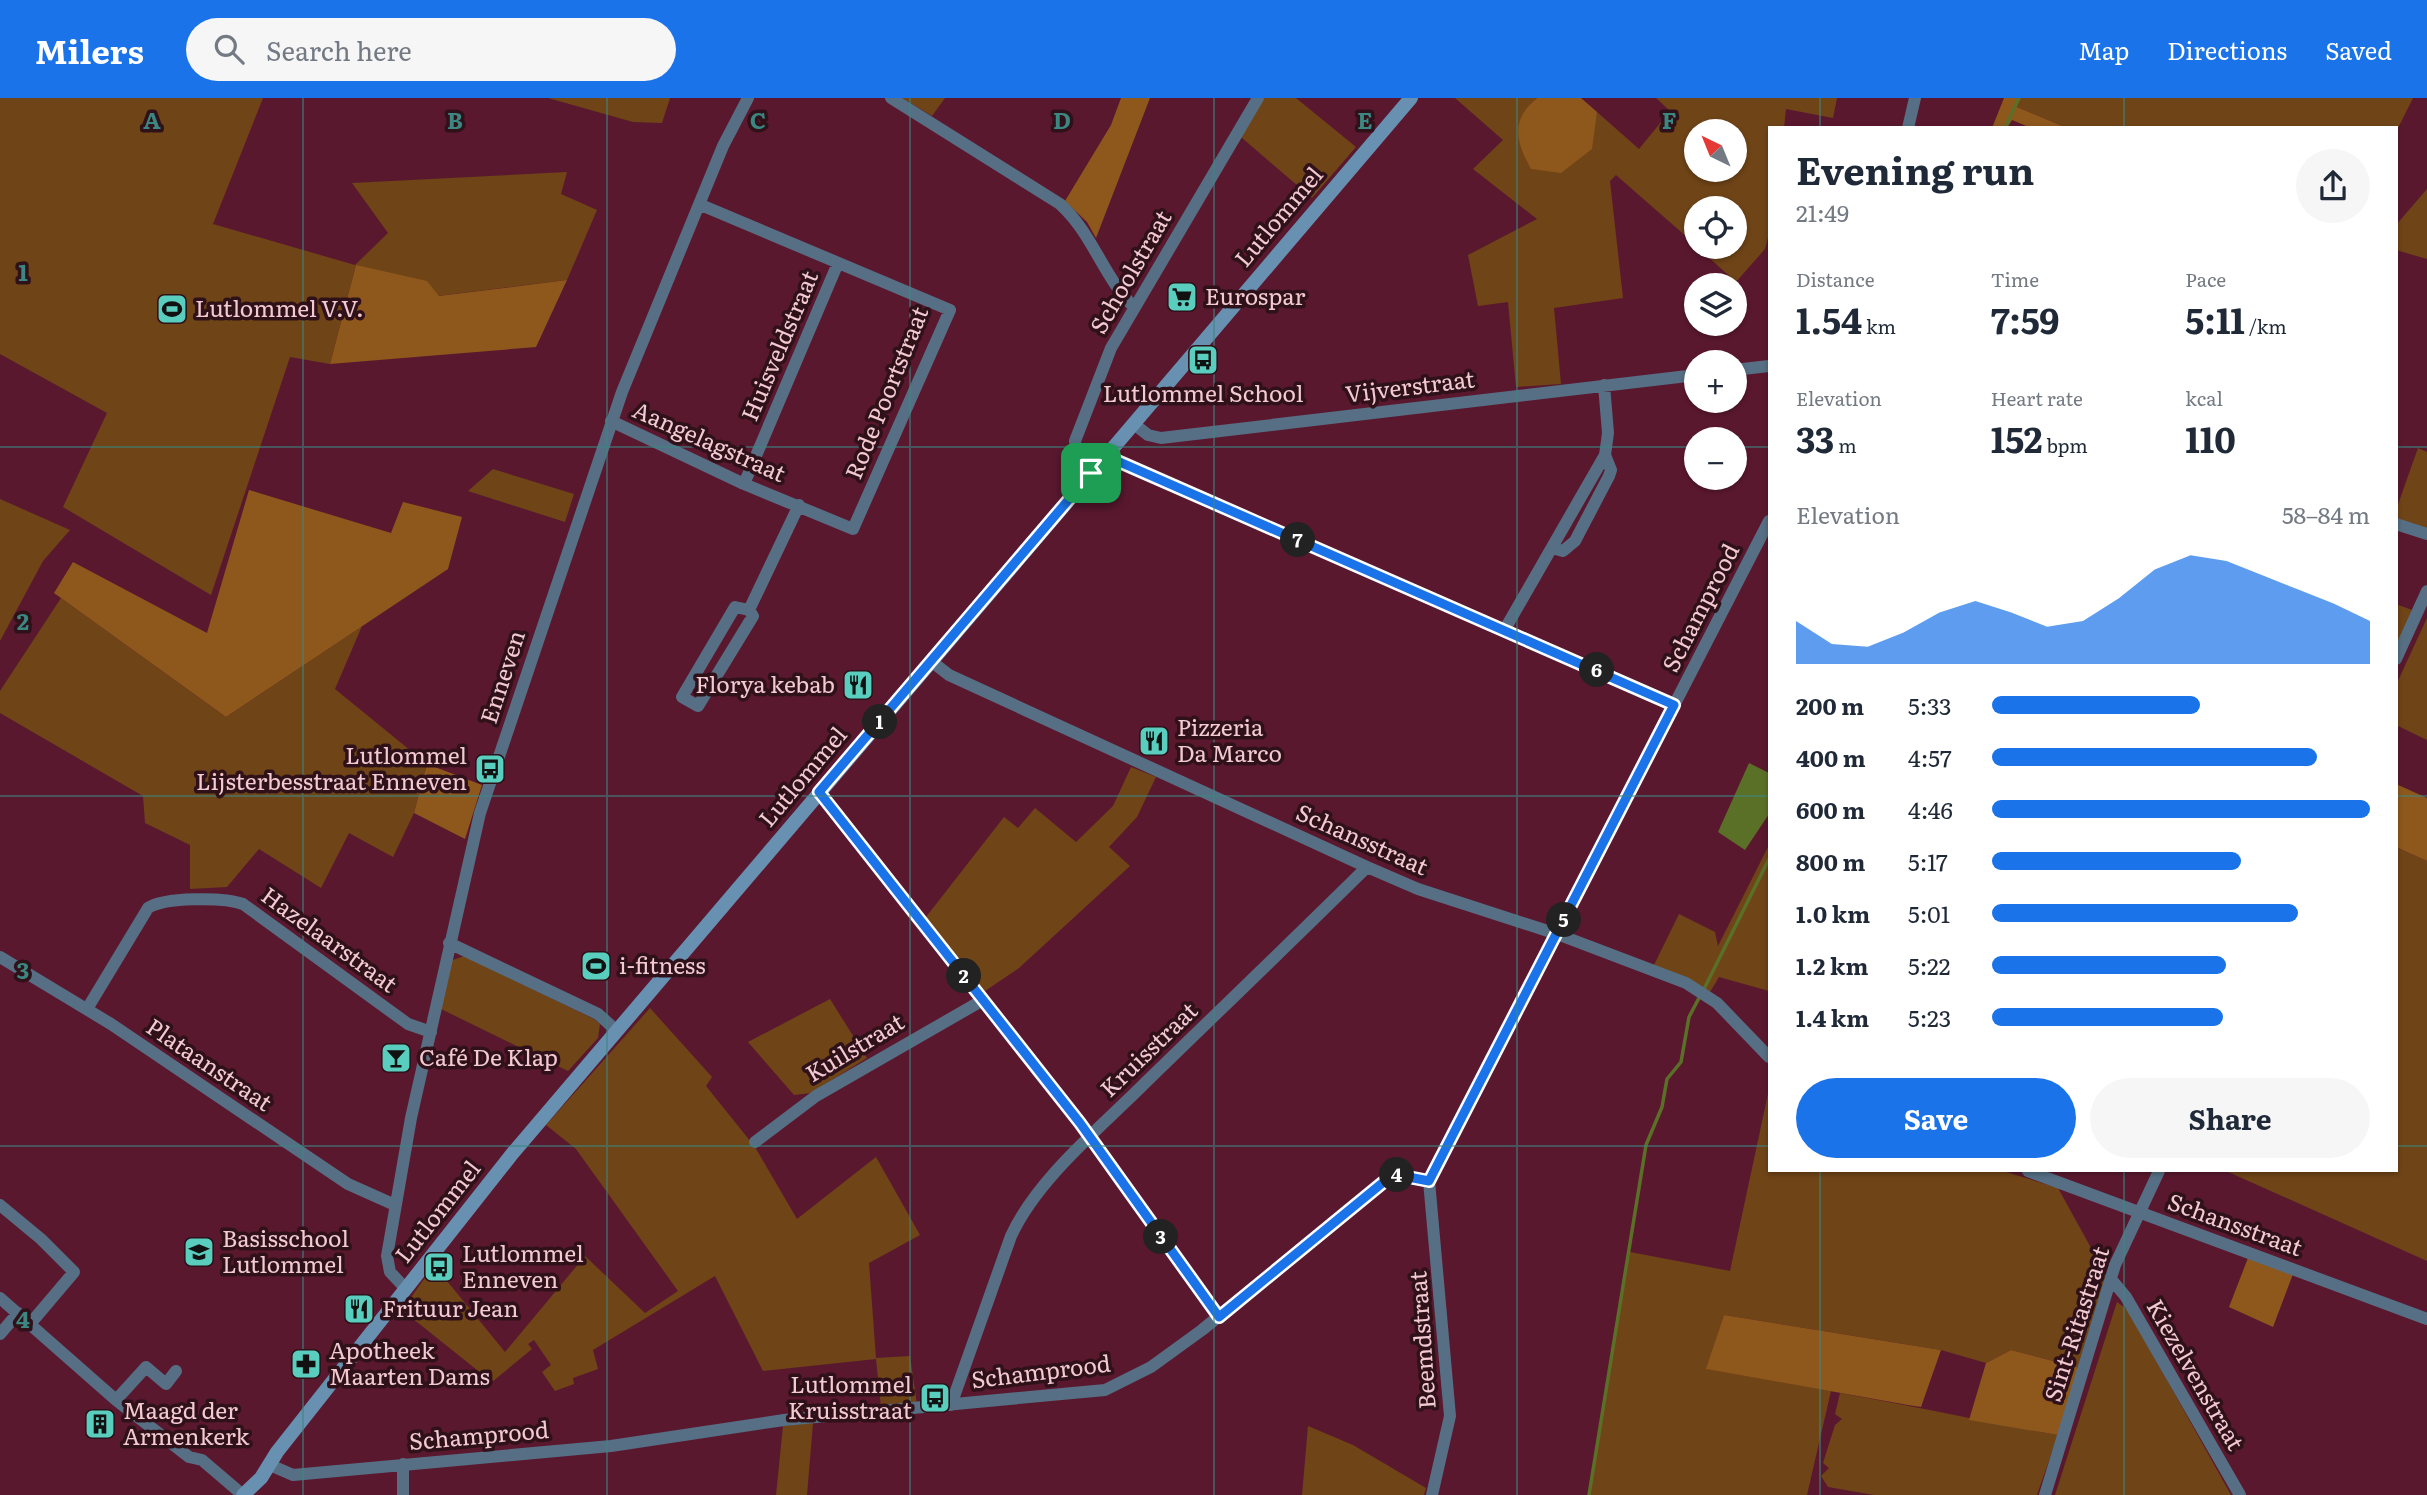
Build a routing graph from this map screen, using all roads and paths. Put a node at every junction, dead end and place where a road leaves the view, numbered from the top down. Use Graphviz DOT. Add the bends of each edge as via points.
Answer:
graph roads {
  1 [pos="748,98"];
  2 [pos="891,98"];
  3 [pos="1258,98"];
  4 [pos="1411,98"];
  5 [pos="1914,98"];
  6 [pos="1908,126"];
  7 [pos="701,205"];
  8 [pos="838,263"];
  9 [pos="1133,307"];
  10 [pos="1768,366"];
  11 [pos="1747,369"];
  12 [pos="1684,375"];
  13 [pos="1604,385"];
  14 [pos="611,421"];
  15 [pos="1134,424"];
  16 [pos="1106,456"];
  17 [pos="1091,473"];
  18 [pos="744,484"];
  19 [pos="799,505"];
  20 [pos="1768,523"];
  21 [pos="2398,525"];
  22 [pos="2427,534"];
  23 [pos="2427,591"];
  24 [pos="749,610"];
  25 [pos="1505,629"];
  26 [pos="2398,655"];
  27 [pos="931,661"];
  28 [pos="1674,705"];
  29 [pos="819,792"];
  30 [pos="1367,867"];
  31 [pos="1557,933"];
  32 [pos="449,943"];
  33 [pos="0,957"];
  34 [pos="983,1000"];
  35 [pos="88,1009"];
  36 [pos="617,1031"];
  37 [pos="430,1032"];
  38 [pos="1768,1056"];
  39 [pos="1090,1138"];
  40 [pos="755,1142"];
  41 [pos="2031,1172"];
  42 [pos="2159,1172"];
  43 [pos="1429,1181"];
  44 [pos="0,1205"];
  45 [pos="395,1205"];
  46 [pos="2140,1212"];
  47 [pos="2111,1279"];
  48 [pos="406,1289"];
  49 [pos="0,1298"];
  50 [pos="18,1313"];
  51 [pos="1219,1317"];
  52 [pos="2427,1319"];
  53 [pos="30,1324"];
  54 [pos="0,1334"];
  55 [pos="176,1371"];
  56 [pos="116,1399"];
  57 [pos="951,1405"];
  58 [pos="403,1464"];
  59 [pos="270,1465"];
  60 [pos="243,1495"];
  61 [pos="403,1495"];
  62 [pos="1432,1495"];
  63 [pos="2045,1495"];
  64 [pos="2240,1495"];
  1 -- 7 [label="street, Enneven" via="723,146"];
  2 -- 9 [label="street" via="1060,204 1079,221"];
  3 -- 9 [label="street, Schoolstraat"];
  4 -- 15 [label="main road, Lutlommel"];
  5 -- 6 [label="street"];
  7 -- 8 [label="street, Rode Poortstraat"];
  7 -- 14 [label="street, Enneven"];
  8 -- 18 [label="street, Huisveldstraat"];
  8 -- 19 [label="street, Rode Poortstraat" via="950,310 853,529"];
  9 -- 17 [label="street, Schoolstraat" via="1111,348 1075,441 1077,459"];
  10 -- 11 [label="street"];
  12 -- 13 [label="street, Vijverstraat"];
  13 -- 15 [label="street, Vijverstraat" via="1161,438"];
  13 -- 25 [label="street" via="1605,455"];
  14 -- 18 [label="street, Aangelagstraat"];
  14 -- 32 [label="street, Enneven" via="480,813"];
  15 -- 16 [label="main road, Lutlommel"];
  16 -- 17 [label="main road, Lutlommel"];
  16 -- 25 [label="street"];
  17 -- 27 [label="main road, Lutlommel"];
  18 -- 19 [label="street, Aangelagstraat"];
  19 -- 24 [label="street, Aangelagstraat"];
  20 -- 28 [label="street, Schamprood"];
  21 -- 22 [label="street"];
  23 -- 26 [label="street"];
  24 -- 24 [label="street, Aangelagstraat" via="736,607 682,697 698,706 753,616"];
  25 -- 28 [label="street"];
  27 -- 29 [label="main road, Lutlommel"];
  27 -- 30 [label="street, Schansstraat" via="949,675"];
  28 -- 31 [label="street, Schamprood"];
  29 -- 34 [label="street"];
  29 -- 36 [label="main road, Lutlommel"];
  30 -- 31 [label="street, Schansstraat" via="1418,889"];
  30 -- 39 [label="street, Kruisstraat"];
  31 -- 38 [label="street, Schansstraat" via="1703,993"];
  31 -- 43 [label="street, Schamprood"];
  32 -- 36 [label="street" via="597,1014"];
  32 -- 37 [label="street, Enneven"];
  33 -- 35 [label="street, Plataanstraat"];
  34 -- 39 [label="street"];
  34 -- 40 [label="street, Kuilstraat" via="835,1083"];
  35 -- 37 [label="street, Hazelaarstraat" via="148,908 162,902 227,899 243,904 408,1024"];
  35 -- 45 [label="street, Plataanstraat" via="348,1184"];
  36 -- 48 [label="main road, Lutlommel"];
  37 -- 45 [label="street, Enneven"];
  39 -- 51 [label="street"];
  39 -- 57 [label="street, Kruisstraat" via="1020,1217"];
  41 -- 46 [label="street, Schansstraat"];
  42 -- 46 [label="street, Sint-Ritastraat"];
  43 -- 51 [label="street, Schamprood" via="1398,1175 1386,1180"];
  43 -- 62 [label="street, Beemdstraat" via="1450,1416"];
  44 -- 53 [label="street" via="74,1272"];
  45 -- 48 [label="street, Enneven" via="388,1265"];
  46 -- 47 [label="street, Sint-Ritastraat"];
  46 -- 52 [label="street, Schansstraat"];
  47 -- 63 [label="street, Sint-Ritastraat"];
  47 -- 64 [label="street, Kiezelvenstraat" via="2126,1297"];
  48 -- 59 [label="main road, Lutlommel"];
  49 -- 50 [label="street"];
  50 -- 53 [label="street"];
  50 -- 54 [label="street"];
  51 -- 57 [label="street, Schamprood" via="1151,1367 1105,1390"];
  53 -- 56 [label="street"];
  55 -- 56 [label="street" via="166,1384 146,1367"];
  56 -- 60 [label="street"];
  57 -- 58 [label="street, Schamprood" via="784,1420 611,1446"];
  58 -- 59 [label="street, Schamprood" via="293,1475"];
  58 -- 61 [label="street"];
  59 -- 60 [label="main road, Lutlommel"];
}
